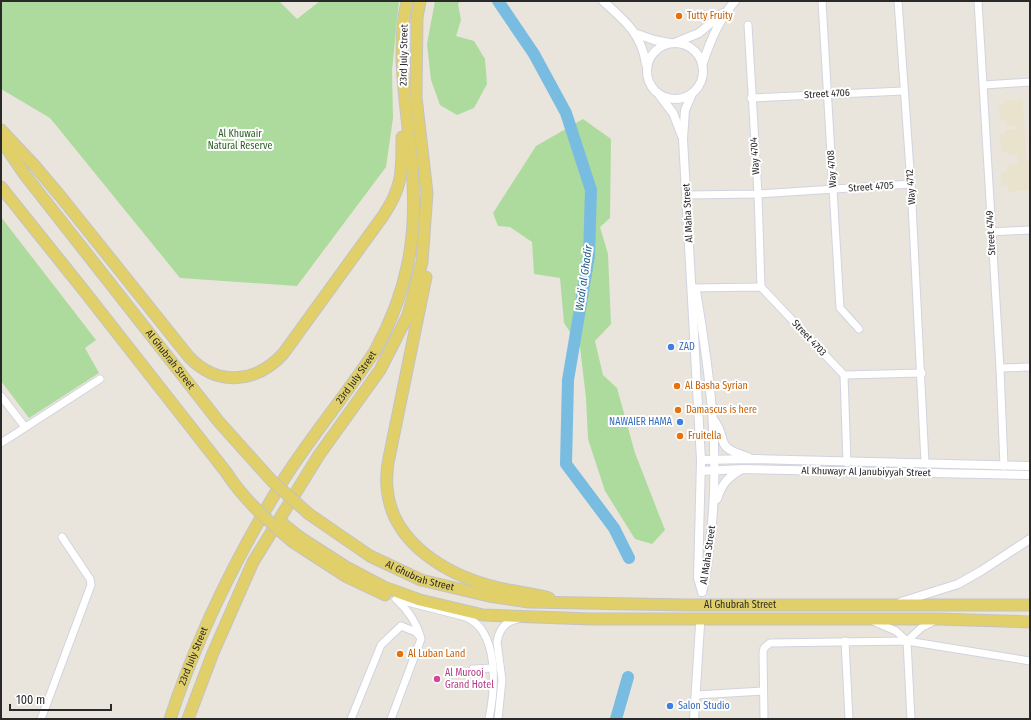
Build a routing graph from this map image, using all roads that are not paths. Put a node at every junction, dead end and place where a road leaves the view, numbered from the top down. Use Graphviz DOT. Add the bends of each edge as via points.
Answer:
graph roads {
  1 [pos="407,1"];
  2 [pos="420,1"];
  3 [pos="603,1"];
  4 [pos="735,1"];
  5 [pos="822,1"];
  6 [pos="898,1"];
  7 [pos="978,1"];
  8 [pos="727,10"];
  9 [pos="748,25"];
  10 [pos="637,34"];
  11 [pos="673,42"];
  12 [pos="702,63"];
  13 [pos="647,65"];
  14 [pos="1030,82"];
  15 [pos="984,85"];
  16 [pos="903,91"];
  17 [pos="827,93"];
  18 [pos="658,94"];
  19 [pos="692,94"];
  20 [pos="404,96"];
  21 [pos="751,98"];
  22 [pos="1,130"];
  23 [pos="683,139"];
  24 [pos="1,140"];
  25 [pos="1,153"];
  26 [pos="25,175"];
  27 [pos="426,176"];
  28 [pos="912,184"];
  29 [pos="1,187"];
  30 [pos="834,189"];
  31 [pos="758,194"];
  32 [pos="687,195"];
  33 [pos="1030,230"];
  34 [pos="991,232"];
  35 [pos="761,287"];
  36 [pos="692,288"];
  37 [pos="859,329"];
  38 [pos="1030,366"];
  39 [pos="1000,368"];
  40 [pos="922,373"];
  41 [pos="844,375"];
  42 [pos="100,379"];
  43 [pos="1,396"];
  44 [pos="713,418"];
  45 [pos="25,428"];
  46 [pos="1,443"];
  47 [pos="754,459"];
  48 [pos="701,460"];
  49 [pos="714,460"];
  50 [pos="847,462"];
  51 [pos="925,464"];
  52 [pos="1004,466"];
  53 [pos="1030,466"];
  54 [pos="743,469"];
  55 [pos="701,470"];
  56 [pos="714,470"];
  57 [pos="1030,475"];
  58 [pos="715,507"];
  59 [pos="1030,534"];
  60 [pos="62,537"];
  61 [pos="295,539"];
  62 [pos="1030,539"];
  63 [pos="1005,556"];
  64 [pos="396,599"];
  65 [pos="573,603"];
  66 [pos="894,604"];
  67 [pos="1030,605"];
  68 [pos="531,618"];
  69 [pos="938,619"];
  70 [pos="869,620"];
  71 [pos="1030,622"];
  72 [pos="700,625"];
  73 [pos="421,639"];
  74 [pos="845,641"];
  75 [pos="907,641"];
  76 [pos="1030,661"];
  77 [pos="493,668"];
  78 [pos="474,669"];
  79 [pos="763,691"];
  80 [pos="696,694"];
  81 [pos="41,719"];
  82 [pos="170,719"];
  83 [pos="188,719"];
  84 [pos="352,719"];
  85 [pos="391,719"];
  86 [pos="489,719"];
  87 [pos="498,719"];
  88 [pos="694,719"];
  89 [pos="764,719"];
  90 [pos="849,719"];
  91 [pos="911,719"];
  1 -- 20 [label="main road, 23rd July Street" via="403,35"];
  2 -- 27 [label="main road, 23rd July Street" via="416,25 416,97"];
  3 -- 10 [label="street"];
  4 -- 8 [label="street"];
  5 -- 17 [label="street, Way 4708"];
  6 -- 16 [label="street, Way 4712"];
  7 -- 15 [label="street, Street 4749"];
  8 -- 11 [label="street" via="699,33"];
  8 -- 12 [label="street" via="710,40"];
  9 -- 21 [label="street, Way 4704"];
  10 -- 11 [label="street" via="654,40"];
  10 -- 13 [label="street"];
  11 -- 12 [label="street" via="684,43 696,51"];
  11 -- 13 [label="street" via="655,50"];
  12 -- 19 [label="street" via="703,77"];
  13 -- 18 [label="street" via="648,82"];
  14 -- 15 [label="street"];
  15 -- 34 [label="street, Street 4749"];
  16 -- 17 [label="street, Street 4706"];
  16 -- 28 [label="street, Way 4712"];
  17 -- 21 [label="street, Street 4706"];
  17 -- 30 [label="street, Way 4708"];
  18 -- 19 [label="street" via="675,99"];
  18 -- 23 [label="street, Al Maha Street" via="673,113"];
  19 -- 23 [label="street, Al Maha Street" via="685,110"];
  20 -- 22 [label="main road" via="402,174 390,206 283,354 266,369 246,378 215,374 189,357 34,165"];
  20 -- 82 [label="main road, 23rd July Street" via="412,166 413,230 403,287 394,312 375,352 284,479 234,566 200,638"];
  21 -- 31 [label="street, Way 4704"];
  23 -- 32 [label="street, Al Maha Street"];
  24 -- 26 [label="main road, Al Ghubrah Street"];
  25 -- 26 [label="main road"];
  26 -- 65 [label="main road, Al Ghubrah Street, bridge" via="219,422 272,481 309,514 370,556 421,580 489,596 529,602"];
  27 -- 65 [label="main road" via="432,196 432,226 408,372 388,463 387,489 390,503 410,540 442,566 494,587"];
  27 -- 83 [label="main road, 23rd July Street" via="426,224 422,262 408,315 380,370 315,462 253,562 213,653"];
  28 -- 30 [label="street, Street 4705"];
  28 -- 40 [label="street, Way 4712"];
  29 -- 61 [label="main road, Al Ghubrah Street, bridge" via="226,472"];
  30 -- 31 [label="street, Street 4705"];
  30 -- 37 [label="street, Way 4708" via="840,308"];
  31 -- 32 [label="street, Street 4705"];
  31 -- 35 [label="street, Way 4704"];
  32 -- 36 [label="street, Al Maha Street"];
  33 -- 34 [label="street"];
  34 -- 39 [label="street, Street 4749"];
  35 -- 36 [label="street"];
  35 -- 41 [label="street, Street 4703"];
  36 -- 44 [label="street, Al Maha Street" via="696,291 709,370"];
  36 -- 48 [label="street, Al Maha Street"];
  38 -- 39 [label="street"];
  39 -- 52 [label="street, Street 4749"];
  40 -- 41 [label="street"];
  40 -- 51 [label="street, Way 4712"];
  41 -- 50 [label="street"];
  42 -- 45 [label="street"];
  43 -- 45 [label="street"];
  44 -- 47 [label="street" via="726,448"];
  44 -- 49 [label="street, Al Maha Street"];
  45 -- 46 [label="street"];
  47 -- 49 [label="street, Al Khuwayr Al Janubiyyah Street"];
  47 -- 50 [label="street, Al Khuwayr Al Janubiyyah Street"];
  48 -- 49 [label="street, Al Khuwayr Al Janubiyyah Street"];
  48 -- 55 [label="street, Al Maha Street"];
  49 -- 56 [label="street, Al Maha Street"];
  50 -- 51 [label="street, Al Khuwayr Al Janubiyyah Street"];
  51 -- 52 [label="street, Al Khuwayr Al Janubiyyah Street"];
  52 -- 53 [label="street, Al Khuwayr Al Janubiyyah Street"];
  54 -- 56 [label="street, Al Khuwayr Al Janubiyyah Street"];
  54 -- 57 [label="street, Al Khuwayr Al Janubiyyah Street"];
  54 -- 58 [label="street" via="730,476 722,485"];
  55 -- 56 [label="street, Al Khuwayr Al Janubiyyah Street"];
  55 -- 58 [label="street, Al Maha Street" via="698,578 702,592"];
  56 -- 58 [label="street, Al Maha Street"];
  59 -- 63 [label="street"];
  60 -- 81 [label="street" via="90,579 91,585"];
  61 -- 64 [label="main road" via="347,577"];
  61 -- 68 [label="main road, Al Ghubrah Street" via="384,587 420,600 483,616"];
  62 -- 63 [label="street"];
  63 -- 66 [label="street" via="958,584"];
  64 -- 73 [label="street" via="410,614"];
  64 -- 77 [label="street" via="474,621 489,647"];
  65 -- 66 [label="main road, Al Ghubrah Street"];
  66 -- 67 [label="main road, Al Ghubrah Street"];
  68 -- 70 [label="main road, Al Ghubrah Street"];
  68 -- 87 [label="street" via="508,622 498,637 502,680"];
  69 -- 70 [label="main road, Al Ghubrah Street"];
  69 -- 71 [label="main road, Al Ghubrah Street"];
  69 -- 75 [label="street" via="921,628"];
  70 -- 75 [label="street" via="890,627"];
  72 -- 80 [label="street"];
  73 -- 84 [label="street" via="416,632 402,626 384,641"];
  73 -- 85 [label="street"];
  74 -- 75 [label="street"];
  74 -- 79 [label="street" via="774,642 766,645 763,652"];
  74 -- 90 [label="street"];
  75 -- 76 [label="street"];
  75 -- 91 [label="street"];
  77 -- 78 [label="street"];
  77 -- 86 [label="street"];
  79 -- 80 [label="street"];
  79 -- 89 [label="street"];
  80 -- 88 [label="street"];
}
